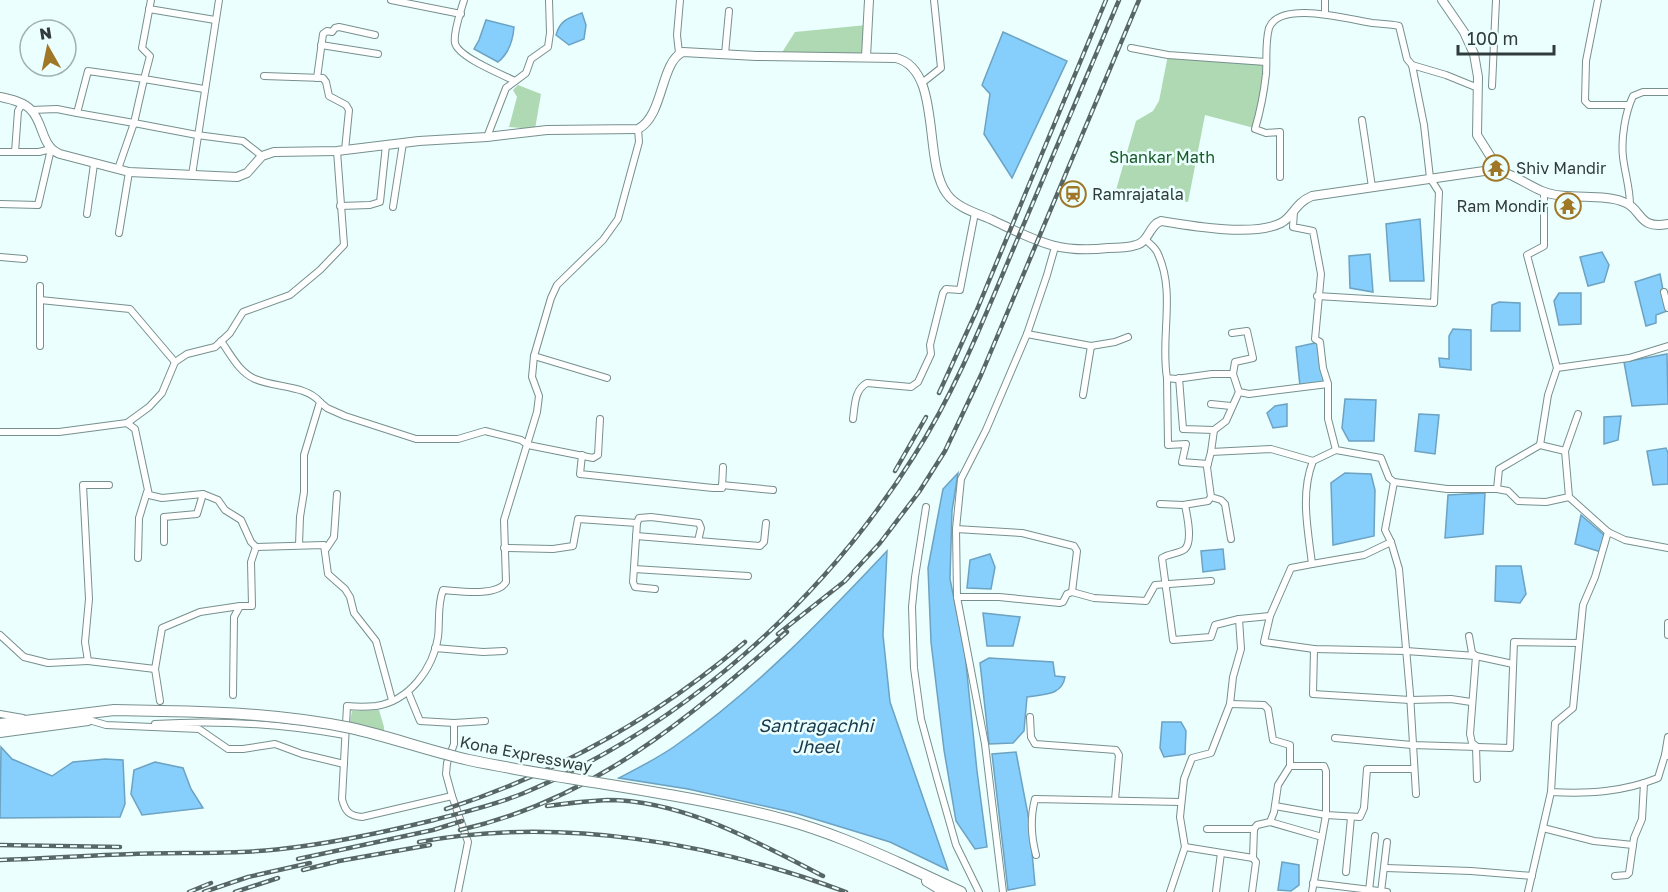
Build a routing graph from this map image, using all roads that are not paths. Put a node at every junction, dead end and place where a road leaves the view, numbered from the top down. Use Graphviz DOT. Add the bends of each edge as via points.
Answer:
graph roads {
  1 [pos="152,0"];
  2 [pos="219,0"];
  3 [pos="391,0"];
  4 [pos="464,0"];
  5 [pos="549,0"];
  6 [pos="680,0"];
  7 [pos="869,0"];
  8 [pos="934,0"];
  9 [pos="1325,0"];
  10 [pos="1442,0"];
  11 [pos="1496,0"];
  12 [pos="1598,0"];
  13 [pos="149,9"];
  14 [pos="729,11"];
  15 [pos="1324,12"];
  16 [pos="461,14"];
  17 [pos="215,20"];
  18 [pos="375,35"];
  19 [pos="321,45"];
  20 [pos="1131,48"];
  21 [pos="679,53"];
  22 [pos="378,54"];
  23 [pos="725,54"];
  24 [pos="866,57"];
  25 [pos="1266,62"];
  26 [pos="1412,65"];
  27 [pos="264,76"];
  28 [pos="317,78"];
  29 [pos="144,79"];
  30 [pos="515,81"];
  31 [pos="922,83"];
  32 [pos="1492,86"];
  33 [pos="1478,88"];
  34 [pos="204,89"];
  35 [pos="1668,92"];
  36 [pos="0,97"];
  37 [pos="22,104"];
  38 [pos="1628,105"];
  39 [pos="31,110"];
  40 [pos="77,113"];
  41 [pos="1362,120"];
  42 [pos="134,123"];
  43 [pos="638,129"];
  44 [pos="197,135"];
  45 [pos="487,137"];
  46 [pos="402,143"];
  47 [pos="386,145"];
  48 [pos="51,149"];
  49 [pos="341,150"];
  50 [pos="0,152"];
  51 [pos="15,152"];
  52 [pos="262,156"];
  53 [pos="94,164"];
  54 [pos="118,169"];
  55 [pos="1499,170"];
  56 [pos="129,172"];
  57 [pos="192,176"];
  58 [pos="1280,177"];
  59 [pos="1430,178"];
  60 [pos="1372,187"];
  61 [pos="1544,192"];
  62 [pos="0,204"];
  63 [pos="1630,205"];
  64 [pos="340,206"];
  65 [pos="393,207"];
  66 [pos="1295,208"];
  67 [pos="975,213"];
  68 [pos="87,214"];
  69 [pos="1668,224"];
  70 [pos="119,233"];
  71 [pos="1146,240"];
  72 [pos="1054,247"];
  73 [pos="0,257"];
  74 [pos="24,259"];
  75 [pos="40,286"];
  76 [pos="1664,292"];
  77 [pos="1317,297"];
  78 [pos="40,300"];
  79 [pos="1668,309"];
  80 [pos="1027,333"];
  81 [pos="1232,333"];
  82 [pos="1128,337"];
  83 [pos="221,341"];
  84 [pos="40,346"];
  85 [pos="1091,346"];
  86 [pos="1668,346"];
  87 [pos="534,356"];
  88 [pos="175,362"];
  89 [pos="1557,368"];
  90 [pos="1233,374"];
  91 [pos="607,378"];
  92 [pos="1167,378"];
  93 [pos="1179,378"];
  94 [pos="1328,384"];
  95 [pos="1239,392"];
  96 [pos="1083,395"];
  97 [pos="320,402"];
  98 [pos="1211,404"];
  99 [pos="1231,406"];
  100 [pos="1578,414"];
  101 [pos="600,419"];
  102 [pos="853,419"];
  103 [pos="127,423"];
  104 [pos="1214,430"];
  105 [pos="0,432"];
  106 [pos="528,445"];
  107 [pos="1540,445"];
  108 [pos="1336,450"];
  109 [pos="1564,451"];
  110 [pos="1211,452"];
  111 [pos="582,455"];
  112 [pos="1313,461"];
  113 [pos="1208,464"];
  114 [pos="723,467"];
  115 [pos="1394,482"];
  116 [pos="109,484"];
  117 [pos="722,484"];
  118 [pos="1497,489"];
  119 [pos="773,490"];
  120 [pos="147,492"];
  121 [pos="203,494"];
  122 [pos="337,494"];
  123 [pos="1211,497"];
  124 [pos="1569,497"];
  125 [pos="1160,504"];
  126 [pos="1185,505"];
  127 [pos="926,507"];
  128 [pos="637,523"];
  129 [pos="766,523"];
  130 [pos="956,529"];
  131 [pos="1608,532"];
  132 [pos="636,536"];
  133 [pos="1231,539"];
  134 [pos="698,541"];
  135 [pos="164,542"];
  136 [pos="1391,542"];
  137 [pos="299,545"];
  138 [pos="256,547"];
  139 [pos="504,548"];
  140 [pos="1668,548"];
  141 [pos="326,549"];
  142 [pos="138,558"];
  143 [pos="1312,564"];
  144 [pos="634,569"];
  145 [pos="748,576"];
  146 [pos="1211,581"];
  147 [pos="1164,584"];
  148 [pos="655,589"];
  149 [pos="1072,592"];
  150 [pos="957,597"];
  151 [pos="240,606"];
  152 [pos="1270,616"];
  153 [pos="1239,619"];
  154 [pos="1668,623"];
  155 [pos="0,635"];
  156 [pos="1668,635"];
  157 [pos="1469,636"];
  158 [pos="1579,643"];
  159 [pos="435,648"];
  160 [pos="1314,649"];
  161 [pos="504,651"];
  162 [pos="1406,651"];
  163 [pos="1476,656"];
  164 [pos="88,661"];
  165 [pos="1513,664"];
  166 [pos="155,669"];
  167 [pos="408,692"];
  168 [pos="233,695"];
  169 [pos="392,700"];
  170 [pos="1410,700"];
  171 [pos="160,701"];
  172 [pos="1472,702"];
  173 [pos="1230,704"];
  174 [pos="138,711"];
  175 [pos="0,714"];
  176 [pos="1030,717"];
  177 [pos="33,720"];
  178 [pos="88,720"];
  179 [pos="485,721"];
  180 [pos="454,723"];
  181 [pos="0,724"];
  182 [pos="133,726"];
  183 [pos="0,732"];
  184 [pos="345,735"];
  185 [pos="1668,737"];
  186 [pos="1335,738"];
  187 [pos="1412,745"];
  188 [pos="1476,746"];
  189 [pos="1666,755"];
  190 [pos="344,765"];
  191 [pos="1290,766"];
  192 [pos="1414,769"];
  193 [pos="1477,779"];
  194 [pos="1644,783"];
  195 [pos="1551,792"];
  196 [pos="1416,794"];
  197 [pos="452,796"];
  198 [pos="1115,800"];
  199 [pos="1181,802"];
  200 [pos="1275,806"];
  201 [pos="1326,815"];
  202 [pos="1351,817"];
  203 [pos="1270,822"];
  204 [pos="1543,828"];
  205 [pos="1207,829"];
  206 [pos="1254,830"];
  207 [pos="1375,836"];
  208 [pos="1322,837"];
  209 [pos="1388,842"];
  210 [pos="1633,845"];
  211 [pos="1185,847"];
  212 [pos="1221,853"];
  213 [pos="1035,855"];
  214 [pos="1253,858"];
  215 [pos="901,864"];
  216 [pos="1386,868"];
  217 [pos="1346,872"];
  218 [pos="1532,876"];
  219 [pos="1615,876"];
  220 [pos="1313,883"];
  221 [pos="1369,891"];
  222 [pos="458,892"];
  223 [pos="945,892"];
  224 [pos="961,892"];
  225 [pos="979,892"];
  226 [pos="1003,892"];
  227 [pos="1170,892"];
  228 [pos="1216,892"];
  229 [pos="1252,892"];
  230 [pos="1312,892"];
  231 [pos="1381,892"];
  232 [pos="1388,892"];
  233 [pos="1528,892"];
  1 -- 13 [label="street"];
  2 -- 17 [label="street"];
  3 -- 16 [label="street"];
  4 -- 16 [label="street"];
  5 -- 30 [label="street" via="548,47 531,59 526,73"];
  6 -- 21 [label="street"];
  7 -- 24 [label="main road"];
  8 -- 31 [label="street" via="941,68"];
  9 -- 15 [label="street"];
  10 -- 33 [label="main road" via="1474,54"];
  11 -- 32 [label="street"];
  12 -- 38 [label="street" via="1586,61 1585,100 1589,105"];
  13 -- 17 [label="street"];
  13 -- 29 [label="street" via="142,48 150,56"];
  14 -- 23 [label="street"];
  15 -- 25 [label="street" via="1283,12 1275,17"];
  15 -- 26 [label="street" via="1399,27"];
  16 -- 30 [label="street" via="455,44 462,53"];
  17 -- 34 [label="street"];
  18 -- 19 [label="street" via="335,28 323,34"];
  19 -- 22 [label="street"];
  19 -- 28 [label="street"];
  20 -- 25 [label="street" via="1168,56"];
  21 -- 23 [label="main road"];
  21 -- 43 [label="main road" via="650,121"];
  23 -- 24 [label="main road"];
  24 -- 31 [label="main road" via="902,60 913,68"];
  25 -- 58 [label="street" via="1255,129 1280,132"];
  26 -- 33 [label="street"];
  26 -- 59 [label="street"];
  27 -- 28 [label="street"];
  28 -- 49 [label="street" via="326,82 328,96 349,110"];
  29 -- 34 [label="street"];
  29 -- 40 [label="street" via="88,71"];
  29 -- 42 [label="street"];
  30 -- 45 [label="street" via="506,88"];
  31 -- 67 [label="main road" via="942,185 953,201"];
  33 -- 55 [label="main road" via="1477,135"];
  34 -- 44 [label="street"];
  35 -- 38 [label="street" via="1643,92 1633,96"];
  36 -- 37 [label="main road"];
  37 -- 39 [label="main road"];
  37 -- 51 [label="street"];
  38 -- 63 [label="street" via="1621,138"];
  39 -- 40 [label="street"];
  39 -- 48 [label="main road"];
  40 -- 42 [label="street"];
  41 -- 60 [label="street"];
  42 -- 44 [label="street"];
  42 -- 54 [label="street"];
  43 -- 45 [label="main road" via="547,130"];
  43 -- 87 [label="street" via="639,142 618,219 603,240 557,285"];
  44 -- 52 [label="street" via="243,141"];
  44 -- 57 [label="street"];
  45 -- 46 [label="main road"];
  46 -- 47 [label="main road"];
  46 -- 65 [label="street"];
  47 -- 49 [label="main road"];
  47 -- 64 [label="street" via="380,202"];
  48 -- 51 [label="street"];
  48 -- 53 [label="main road"];
  48 -- 62 [label="street" via="38,205"];
  49 -- 52 [label="main road"];
  49 -- 64 [label="street"];
  50 -- 51 [label="street"];
  52 -- 57 [label="main road" via="243,176"];
  53 -- 54 [label="main road"];
  53 -- 68 [label="street"];
  54 -- 56 [label="main road"];
  55 -- 59 [label="main road"];
  55 -- 61 [label="main road"];
  56 -- 57 [label="main road"];
  56 -- 70 [label="street"];
  59 -- 60 [label="main road"];
  59 -- 77 [label="street" via="1439,192 1434,303"];
  60 -- 66 [label="main road" via="1312,196"];
  61 -- 63 [label="main road" via="1615,199"];
  61 -- 89 [label="street" via="1544,246 1527,255"];
  63 -- 69 [label="main road" via="1648,224"];
  64 -- 83 [label="street" via="344,244 290,295 243,312"];
  66 -- 71 [label="main road" via="1280,224 1248,229 1158,222"];
  66 -- 77 [label="street" via="1293,227 1313,231 1317,244 1321,274"];
  67 -- 72 [label="main road"];
  67 -- 102 [label="street" via="960,290 946,289 943,293 931,354 918,382 911,387 867,383 861,386"];
  71 -- 72 [label="main road" via="1134,246 1090,250"];
  71 -- 92 [label="street" via="1158,252 1167,286"];
  72 -- 80 [label="street"];
  73 -- 74 [label="street"];
  75 -- 78 [label="street"];
  76 -- 79 [label="street"];
  77 -- 94 [label="street" via="1315,339 1320,342"];
  78 -- 84 [label="street"];
  78 -- 88 [label="street" via="130,309"];
  80 -- 85 [label="street"];
  80 -- 130 [label="street" via="961,479"];
  81 -- 90 [label="street" via="1248,331 1253,358 1235,362"];
  82 -- 85 [label="street"];
  83 -- 88 [label="street"];
  83 -- 97 [label="street" via="235,362 254,379 306,391"];
  85 -- 96 [label="street"];
  86 -- 89 [label="street" via="1629,358"];
  87 -- 91 [label="street"];
  87 -- 106 [label="street" via="532,377 539,396"];
  88 -- 103 [label="street" via="162,393"];
  89 -- 107 [label="street" via="1548,394"];
  90 -- 93 [label="street"];
  90 -- 95 [label="street"];
  92 -- 93 [label="street"];
  92 -- 113 [label="street" via="1167,445 1186,444 1182,462"];
  93 -- 104 [label="street" via="1184,429"];
  94 -- 95 [label="street"];
  94 -- 108 [label="street" via="1328,419"];
  95 -- 99 [label="street"];
  97 -- 106 [label="street" via="345,417 416,439 458,439 485,431"];
  97 -- 137 [label="street" via="304,455"];
  98 -- 99 [label="street"];
  99 -- 104 [label="street" via="1226,421"];
  100 -- 109 [label="street"];
  101 -- 111 [label="street" via="598,455"];
  103 -- 105 [label="street" via="59,432"];
  103 -- 120 [label="street" via="135,429"];
  104 -- 110 [label="street"];
  106 -- 111 [label="street"];
  106 -- 139 [label="street" via="504,520"];
  107 -- 109 [label="street"];
  107 -- 118 [label="street" via="1498,469"];
  108 -- 112 [label="street"];
  108 -- 115 [label="street" via="1381,458"];
  109 -- 124 [label="street"];
  110 -- 112 [label="street" via="1271,449"];
  110 -- 113 [label="street"];
  111 -- 117 [label="street" via="580,474 722,489"];
  112 -- 143 [label="street" via="1305,510"];
  113 -- 123 [label="street"];
  114 -- 117 [label="street"];
  115 -- 118 [label="street" via="1447,489"];
  115 -- 136 [label="street" via="1385,530"];
  116 -- 164 [label="street" via="84,485"];
  117 -- 119 [label="street"];
  118 -- 124 [label="street" via="1508,491 1518,501 1546,502"];
  120 -- 121 [label="street" via="162,498"];
  120 -- 142 [label="street" via="139,518"];
  121 -- 135 [label="street" via="197,514 164,517"];
  121 -- 138 [label="street" via="218,500 241,520"];
  122 -- 141 [label="street" via="334,537"];
  123 -- 126 [label="street"];
  123 -- 133 [label="street" via="1225,504"];
  124 -- 131 [label="street"];
  125 -- 126 [label="street"];
  126 -- 147 [label="street" via="1187,546 1162,558"];
  127 -- 225 [label="street" via="912,607 921,719 956,845"];
  128 -- 132 [label="street"];
  128 -- 134 [label="street" via="639,518 651,517 699,524"];
  128 -- 139 [label="street" via="578,519 573,546"];
  129 -- 134 [label="street" via="760,546"];
  130 -- 149 [label="street" via="1022,533 1074,546 1077,551"];
  130 -- 150 [label="street"];
  131 -- 140 [label="street" via="1624,540"];
  131 -- 158 [label="street" via="1583,605"];
  132 -- 134 [label="street"];
  132 -- 144 [label="street"];
  136 -- 143 [label="street" via="1364,555"];
  136 -- 162 [label="street" via="1399,569"];
  137 -- 138 [label="street"];
  137 -- 141 [label="street" via="324,545"];
  138 -- 151 [label="street" via="251,562 252,606"];
  139 -- 159 [label="street" via="503,588 494,592 443,590"];
  141 -- 169 [label="street" via="328,574 345,589 354,613 376,641"];
  143 -- 152 [label="street" via="1291,568"];
  144 -- 145 [label="street"];
  144 -- 148 [label="street" via="635,586"];
  146 -- 147 [label="street"];
  147 -- 149 [label="street" via="1155,585 1146,601 1094,598"];
  147 -- 153 [label="street" via="1173,640 1211,637 1215,625"];
  149 -- 150 [label="street" via="1060,603"];
  150 -- 226 [label="street" via="985,744"];
  151 -- 166 [label="street" via="200,612 162,628"];
  151 -- 168 [label="street" via="234,617"];
  152 -- 153 [label="street"];
  152 -- 160 [label="street" via="1264,642"];
  153 -- 173 [label="street" via="1241,649"];
  154 -- 156 [label="street"];
  155 -- 164 [label="street" via="24,657 48,663"];
  157 -- 163 [label="street"];
  158 -- 165 [label="street" via="1514,642"];
  158 -- 195 [label="street" via="1573,708 1555,723"];
  159 -- 161 [label="street"];
  159 -- 167 [label="street" via="418,683"];
  160 -- 162 [label="street"];
  160 -- 170 [label="street" via="1313,694"];
  162 -- 163 [label="street"];
  162 -- 170 [label="street"];
  163 -- 165 [label="street"];
  163 -- 172 [label="street"];
  164 -- 166 [label="street"];
  165 -- 188 [label="street" via="1510,748"];
  166 -- 171 [label="street"];
  167 -- 169 [label="street"];
  167 -- 180 [label="street" via="420,721"];
  169 -- 184 [label="street" via="378,706 347,706"];
  170 -- 172 [label="street"];
  170 -- 187 [label="street"];
  172 -- 188 [label="street" via="1470,734"];
  173 -- 191 [label="street" via="1264,705 1268,709 1273,741 1290,745"];
  173 -- 199 [label="street" via="1211,753 1192,758"];
  174 -- 177 [label="highway, Kona Expressway" via="114,710"];
  174 -- 178 [label="highway, Kona Expressway"];
  174 -- 215 [label="highway, Kona Expressway, bridge" via="233,712 316,721 470,760 748,811 849,841"];
  175 -- 177 [label="street"];
  176 -- 198 [label="street" via="1035,744 1116,750 1119,754"];
  177 -- 181 [label="highway, Kona Expressway"];
  178 -- 182 [label="street"];
  178 -- 183 [label="highway, Kona Expressway"];
  179 -- 180 [label="street"];
  180 -- 197 [label="street" via="446,774"];
  182 -- 184 [label="street" via="233,723"];
  182 -- 190 [label="street" via="200,729 228,749 275,744"];
  184 -- 190 [label="street"];
  185 -- 189 [label="street"];
  186 -- 187 [label="street"];
  187 -- 188 [label="street"];
  187 -- 192 [label="street"];
  188 -- 193 [label="street"];
  189 -- 194 [label="street" via="1658,778"];
  190 -- 197 [label="street" via="342,799 344,808 355,816"];
  191 -- 200 [label="street" via="1278,785"];
  191 -- 201 [label="street" via="1324,766"];
  192 -- 196 [label="street"];
  192 -- 202 [label="street" via="1367,769 1364,808 1360,817"];
  194 -- 195 [label="street" via="1584,794"];
  194 -- 210 [label="street" via="1642,819"];
  195 -- 204 [label="street"];
  197 -- 222 [label="street" via="468,842"];
  198 -- 199 [label="street"];
  198 -- 213 [label="street" via="1035,799 1031,837"];
  199 -- 211 [label="street"];
  200 -- 201 [label="street"];
  200 -- 203 [label="street"];
  201 -- 202 [label="street"];
  201 -- 208 [label="street"];
  202 -- 217 [label="street"];
  203 -- 206 [label="street" via="1257,825"];
  203 -- 208 [label="street"];
  204 -- 210 [label="street"];
  204 -- 218 [label="street"];
  205 -- 206 [label="street"];
  206 -- 214 [label="street"];
  207 -- 221 [label="street"];
  208 -- 220 [label="street"];
  209 -- 216 [label="street"];
  210 -- 219 [label="street" via="1629,873"];
  211 -- 212 [label="street"];
  211 -- 227 [label="street"];
  212 -- 214 [label="street"];
  212 -- 228 [label="street"];
  214 -- 229 [label="street" via="1256,862"];
  215 -- 223 [label="highway, Kona Expressway"];
  215 -- 224 [label="highway, Kona Expressway"];
  216 -- 218 [label="street"];
  216 -- 231 [label="street"];
  218 -- 233 [label="street"];
  220 -- 221 [label="street"];
  220 -- 230 [label="street"];
  221 -- 231 [label="street"];
  231 -- 232 [label="street"];
}
